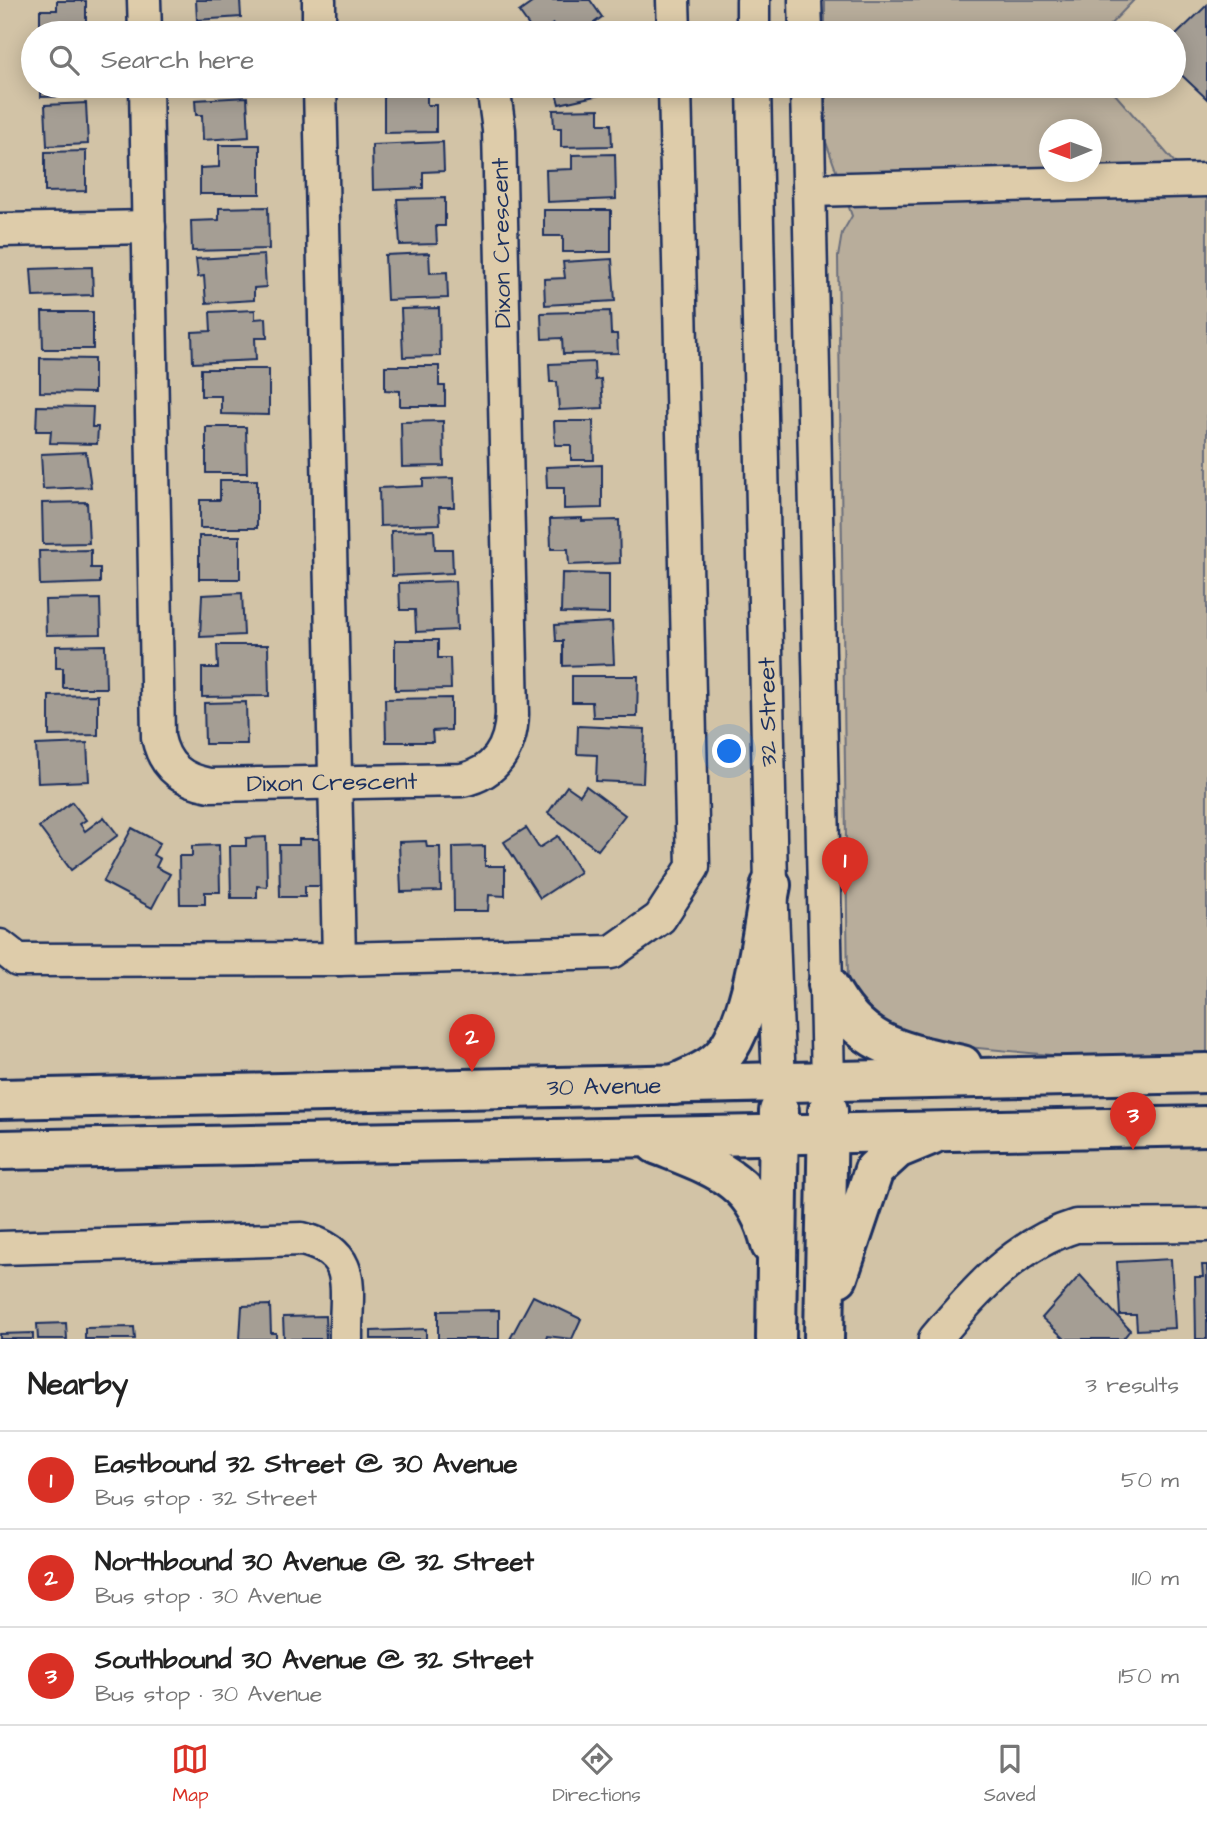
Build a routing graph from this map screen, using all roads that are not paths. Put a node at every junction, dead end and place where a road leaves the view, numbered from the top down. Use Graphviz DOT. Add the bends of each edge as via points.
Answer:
graph roads {
  1 [pos="144,0"];
  2 [pos="319,0"];
  3 [pos="673,0"];
  4 [pos="752,0"];
  5 [pos="806,0"];
  6 [pos="145,21"];
  7 [pos="319,21"];
  8 [pos="674,21"];
  9 [pos="753,21"];
  10 [pos="806,21"];
  11 [pos="146,98"];
  12 [pos="320,98"];
  13 [pos="497,98"];
  14 [pos="675,98"];
  15 [pos="754,98"];
  16 [pos="807,98"];
  17 [pos="1207,180"];
  18 [pos="810,190"];
  19 [pos="149,227"];
  20 [pos="0,230"];
  21 [pos="337,783"];
  22 [pos="771,886"];
  23 [pos="0,946"];
  24 [pos="339,959"];
  25 [pos="828,985"];
  26 [pos="1207,1073"];
  27 [pos="1026,1077"];
  28 [pos="828,1083"];
  29 [pos="779,1084"];
  30 [pos="671,1086"];
  31 [pos="0,1099"];
  32 [pos="1207,1126"];
  33 [pos="939,1131"];
  34 [pos="779,1135"];
  35 [pos="828,1135"];
  36 [pos="638,1136"];
  37 [pos="0,1150"];
  38 [pos="1207,1225"];
  39 [pos="0,1248"];
  40 [pos="777,1274"];
  41 [pos="824,1331"];
  42 [pos="346,1339"];
  43 [pos="776,1339"];
  44 [pos="935,1339"];
  1 -- 6 [label="street"];
  2 -- 7 [label="street"];
  3 -- 8 [label="street"];
  4 -- 9 [label="street"];
  5 -- 10 [label="street"];
  11 -- 19 [label="street, Dixon Crescent"];
  12 -- 21 [label="street"];
  13 -- 21 [label="street, Dixon Crescent" via="512,728 494,765 473,778"];
  14 -- 24 [label="street" via="693,867 660,918 612,952"];
  15 -- 22 [label="street, 32 Street"];
  16 -- 18 [label="street"];
  17 -- 18 [label="street"];
  18 -- 25 [label="street"];
  19 -- 20 [label="street"];
  19 -- 21 [label="street, Dixon Crescent" via="158,737 162,753 181,776 210,785"];
  21 -- 24 [label="street"];
  22 -- 29 [label="street, 32 Street"];
  22 -- 30 [label="main road" via="746,1005 727,1050 709,1067"];
  23 -- 24 [label="street" via="18,960"];
  25 -- 27 [label="main road" via="850,1019 883,1045"];
  25 -- 28 [label="street"];
  26 -- 27 [label="main road, 30 Avenue"];
  27 -- 28 [label="main road, 30 Avenue"];
  28 -- 29 [label="main road, 30 Avenue"];
  28 -- 35 [label="main road"];
  29 -- 30 [label="main road, 30 Avenue"];
  29 -- 34 [label="main road, 32 Street"];
  30 -- 31 [label="main road, 30 Avenue"];
  32 -- 33 [label="main road, 30 Avenue"];
  33 -- 35 [label="main road, 30 Avenue"];
  33 -- 41 [label="main road" via="897,1149 874,1170"];
  34 -- 35 [label="main road, 30 Avenue"];
  34 -- 36 [label="main road, 30 Avenue"];
  34 -- 40 [label="main road, 32 Street"];
  35 -- 41 [label="main road"];
  36 -- 37 [label="main road, 30 Avenue"];
  36 -- 40 [label="main road" via="736,1180 766,1225"];
  38 -- 44 [label="street" via="1076,1226 1058,1232 1011,1259"];
  39 -- 42 [label="street" via="302,1239 322,1244 338,1255 345,1269"];
  40 -- 43 [label="main road, 32 Street"];
}
